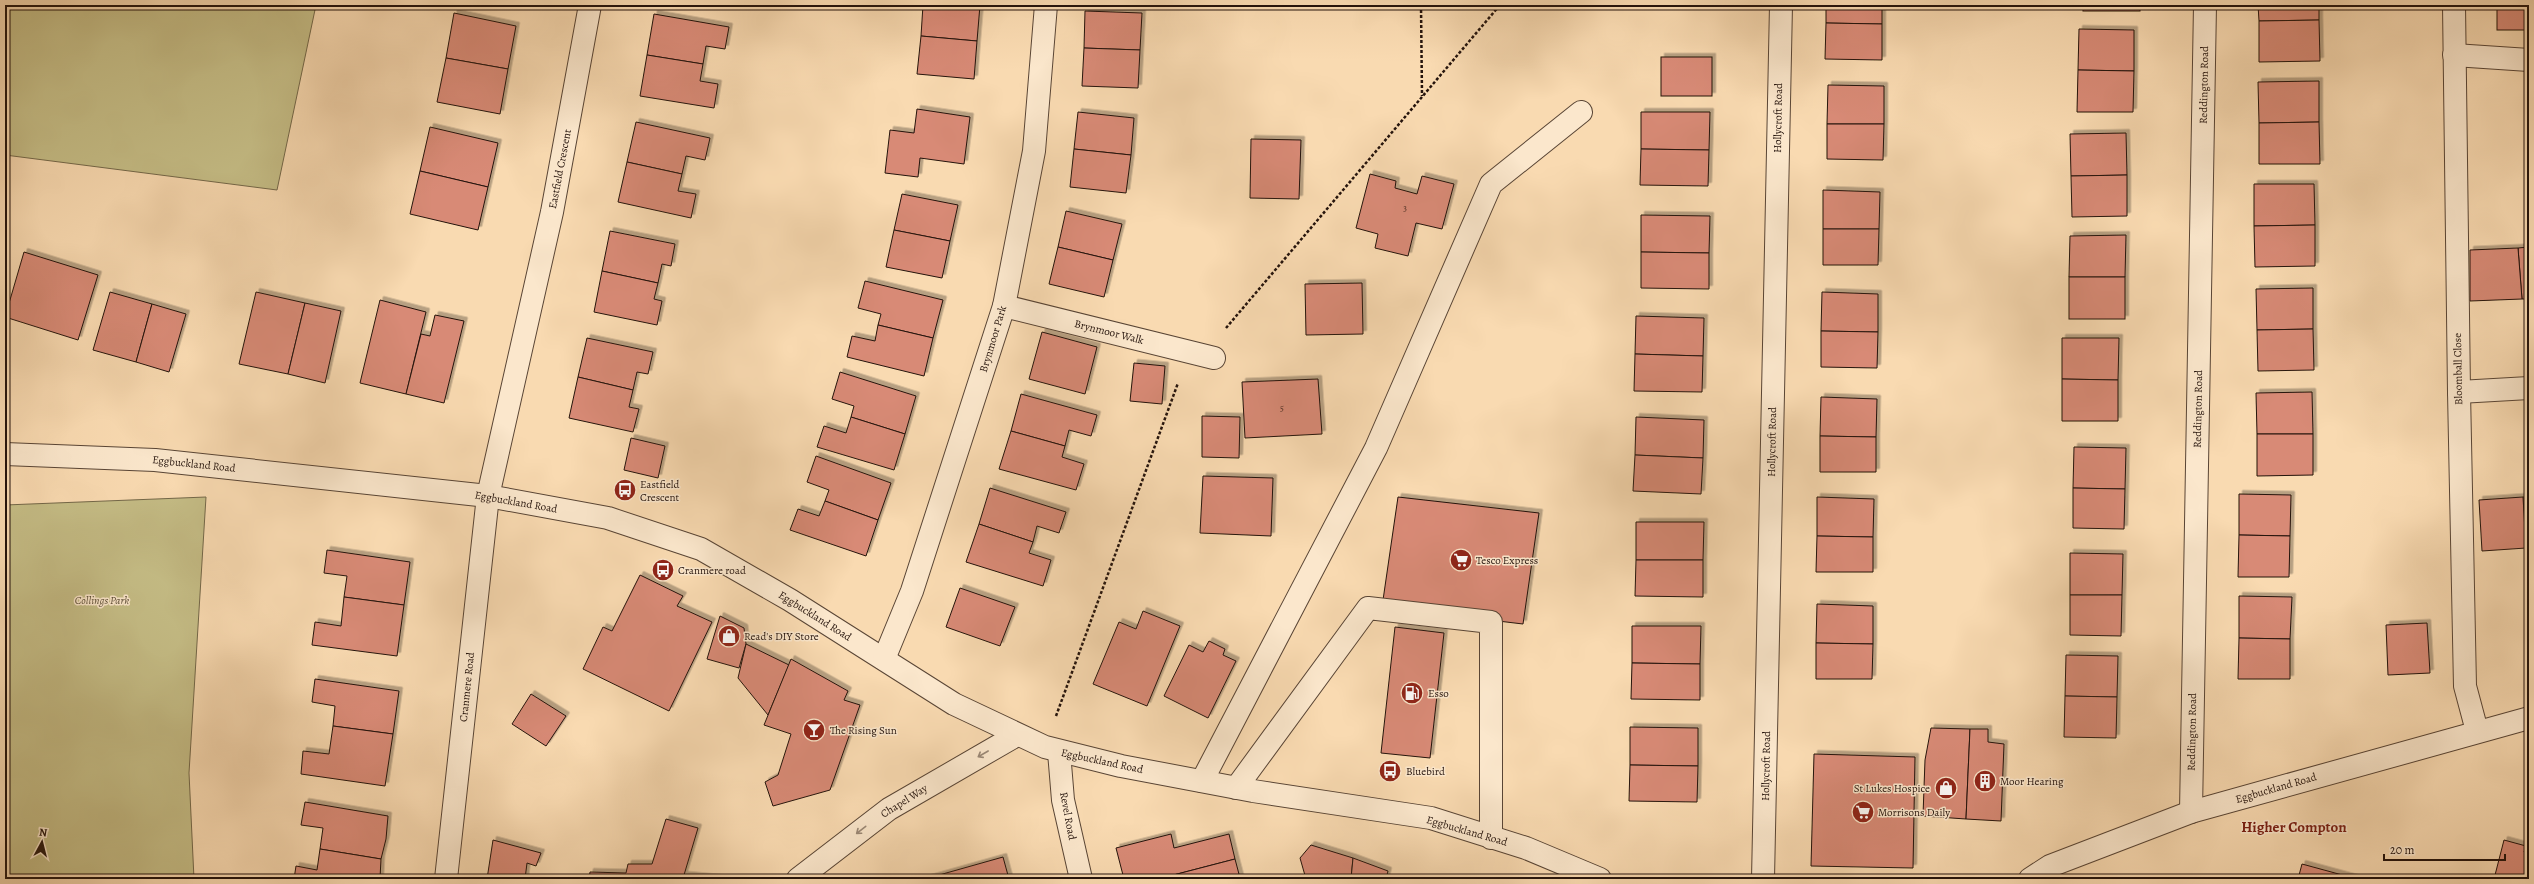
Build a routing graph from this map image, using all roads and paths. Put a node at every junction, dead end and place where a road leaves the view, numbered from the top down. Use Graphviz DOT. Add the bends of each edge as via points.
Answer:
graph roads {
  1 [pos="590,5"];
  2 [pos="1046,5"];
  3 [pos="1422,5"];
  4 [pos="1500,5"];
  5 [pos="1781,5"];
  6 [pos="2206,5"];
  7 [pos="2454,5"];
  8 [pos="2454,55"];
  9 [pos="2529,60"];
  10 [pos="1422,97"];
  11 [pos="1581,112"];
  12 [pos="1004,306"];
  13 [pos="1189,352"];
  14 [pos="1214,358"];
  15 [pos="2529,388"];
  16 [pos="2459,392"];
  17 [pos="5,454"];
  18 [pos="488,496"];
  19 [pos="884,659"];
  20 [pos="1069,681"];
  21 [pos="2529,718"];
  22 [pos="2477,731"];
  23 [pos="1017,735"];
  24 [pos="1059,752"];
  25 [pos="1202,781"];
  26 [pos="1236,788"];
  27 [pos="2191,812"];
  28 [pos="1491,838"];
  29 [pos="446,879"];
  30 [pos="798,879"];
  31 [pos="1081,879"];
  32 [pos="1600,879"];
  33 [pos="1763,879"];
  34 [pos="2030,879"];
  1 -- 18 [label="street, Eastfield Crescent" via="552,212"];
  2 -- 12 [label="street, Brynmoor Park" via="1034,151"];
  3 -- 10 [label="path"];
  4 -- 10 [label="path"];
  5 -- 33 [label="street, Hollycroft Road"];
  6 -- 27 [label="street, Reddington Road"];
  7 -- 8 [label="street, Bloomball Close"];
  8 -- 9 [label="street"];
  8 -- 16 [label="street, Bloomball Close"];
  10 -- 14 [label="path" via="1227,326"];
  11 -- 25 [label="street" via="1491,184 1376,448"];
  12 -- 13 [label="street, Brynmoor Walk"];
  12 -- 19 [label="street, Brynmoor Park" via="912,591"];
  13 -- 14 [label="street, Brynmoor Walk"];
  13 -- 20 [label="path"];
  15 -- 16 [label="street"];
  16 -- 22 [label="street, Bloomball Close" via="2465,686"];
  17 -- 18 [label="street, Eggbuckland Road" via="156,460"];
  18 -- 19 [label="street, Eggbuckland Road" via="608,518 701,549 790,600"];
  18 -- 29 [label="street, Cranmere Road"];
  19 -- 23 [label="street, Eggbuckland Road" via="954,704"];
  21 -- 22 [label="street, Eggbuckland Road"];
  22 -- 27 [label="street, Eggbuckland Road"];
  23 -- 24 [label="street, Eggbuckland Road"];
  23 -- 30 [label="street, Chapel Way, one-way" via="889,809"];
  24 -- 25 [label="street, Eggbuckland Road"];
  24 -- 31 [label="street, Revel Road" via="1063,800"];
  25 -- 26 [label="street, Eggbuckland Road"];
  26 -- 28 [label="street, Eggbuckland Road" via="1431,818"];
  26 -- 28 [label="street" via="1368,608 1491,622"];
  27 -- 34 [label="street, Eggbuckland Road" via="2050,866"];
  28 -- 32 [label="street, Eggbuckland Road" via="1526,848"];
}
